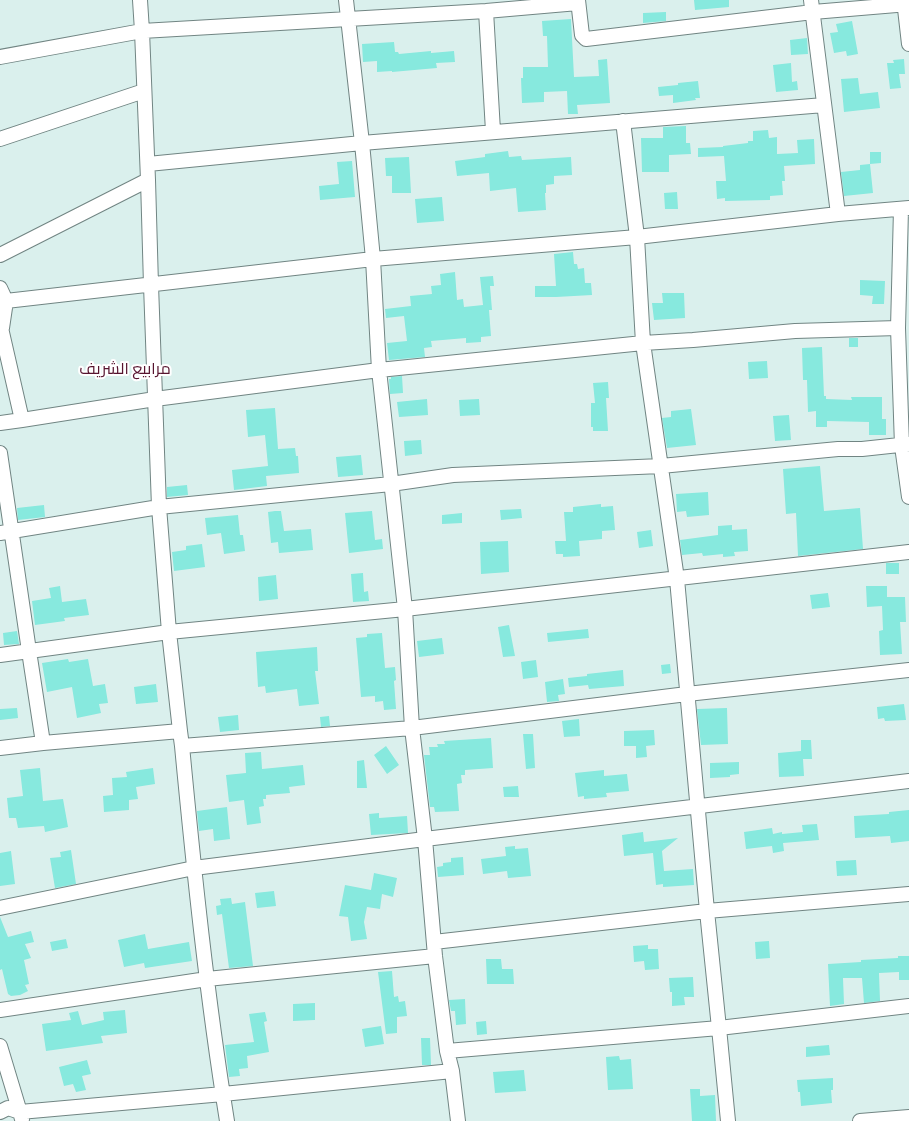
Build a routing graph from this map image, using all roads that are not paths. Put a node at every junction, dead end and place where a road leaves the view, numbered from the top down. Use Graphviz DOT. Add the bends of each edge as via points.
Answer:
graph roads {
  1 [pos="140,0"];
  2 [pos="346,0"];
  3 [pos="578,1"];
  4 [pos="906,3"];
  5 [pos="812,6"];
  6 [pos="486,11"];
  7 [pos="348,18"];
  8 [pos="142,31"];
  9 [pos="909,44"];
  10 [pos="0,57"];
  11 [pos="144,91"];
  12 [pos="824,105"];
  13 [pos="623,121"];
  14 [pos="493,131"];
  15 [pos="0,139"];
  16 [pos="362,143"];
  17 [pos="148,164"];
  18 [pos="148,180"];
  19 [pos="905,209"];
  20 [pos="838,214"];
  21 [pos="637,237"];
  22 [pos="0,255"];
  23 [pos="373,259"];
  24 [pos="151,285"];
  25 [pos="0,288"];
  26 [pos="6,301"];
  27 [pos="898,328"];
  28 [pos="643,343"];
  29 [pos="379,370"];
  30 [pos="155,399"];
  31 [pos="22,420"];
  32 [pos="0,423"];
  33 [pos="906,445"];
  34 [pos="0,454"];
  35 [pos="661,466"];
  36 [pos="391,484"];
  37 [pos="909,497"];
  38 [pos="159,506"];
  39 [pos="6,532"];
  40 [pos="909,552"];
  41 [pos="677,579"];
  42 [pos="405,609"];
  43 [pos="169,632"];
  44 [pos="29,651"];
  45 [pos="0,655"];
  46 [pos="909,670"];
  47 [pos="687,694"];
  48 [pos="412,728"];
  49 [pos="180,731"];
  50 [pos="43,743"];
  51 [pos="182,746"];
  52 [pos="0,748"];
  53 [pos="909,781"];
  54 [pos="697,806"];
  55 [pos="425,839"];
  56 [pos="194,868"];
  57 [pos="909,894"];
  58 [pos="0,908"];
  59 [pos="707,911"];
  60 [pos="434,949"];
  61 [pos="207,979"];
  62 [pos="909,1006"];
  63 [pos="0,1010"];
  64 [pos="719,1028"];
  65 [pos="0,1046"];
  66 [pos="447,1051"];
  67 [pos="452,1071"];
  68 [pos="223,1094"];
  69 [pos="0,1112"];
  70 [pos="21,1116"];
  71 [pos="909,1117"];
  72 [pos="227,1121"];
  73 [pos="458,1121"];
  74 [pos="728,1121"];
  75 [pos="860,1121"];
  1 -- 8 [label="street"];
  2 -- 7 [label="street"];
  3 -- 5 [label="street" via="582,35 586,39"];
  3 -- 6 [label="street"];
  4 -- 5 [label="street"];
  4 -- 9 [label="street"];
  5 -- 12 [label="street"];
  6 -- 7 [label="street"];
  6 -- 14 [label="street"];
  7 -- 8 [label="street"];
  7 -- 16 [label="street"];
  8 -- 10 [label="street"];
  8 -- 11 [label="street"];
  11 -- 15 [label="street"];
  11 -- 17 [label="street"];
  12 -- 13 [label="street"];
  12 -- 20 [label="street"];
  13 -- 14 [label="street"];
  13 -- 21 [label="street"];
  14 -- 16 [label="street"];
  16 -- 17 [label="street"];
  16 -- 23 [label="street"];
  17 -- 18 [label="street"];
  18 -- 22 [label="street"];
  18 -- 24 [label="street"];
  19 -- 20 [label="street"];
  19 -- 27 [label="street"];
  20 -- 21 [label="street"];
  21 -- 23 [label="street"];
  21 -- 28 [label="street"];
  23 -- 24 [label="street"];
  23 -- 29 [label="street"];
  24 -- 26 [label="street"];
  24 -- 30 [label="street"];
  25 -- 26 [label="street"];
  26 -- 31 [label="street" via="1,328"];
  27 -- 28 [label="street" via="795,331"];
  27 -- 33 [label="street"];
  28 -- 29 [label="street"];
  28 -- 35 [label="street"];
  29 -- 30 [label="street"];
  29 -- 36 [label="street"];
  30 -- 31 [label="street"];
  30 -- 38 [label="street"];
  31 -- 32 [label="street"];
  33 -- 35 [label="street"];
  33 -- 37 [label="street"];
  34 -- 39 [label="street"];
  35 -- 36 [label="street" via="453,475"];
  35 -- 41 [label="street"];
  36 -- 38 [label="street"];
  36 -- 42 [label="street"];
  38 -- 39 [label="street"];
  38 -- 43 [label="street"];
  39 -- 44 [label="street"];
  40 -- 41 [label="street"];
  41 -- 42 [label="street"];
  41 -- 47 [label="street"];
  42 -- 43 [label="street"];
  42 -- 48 [label="street"];
  43 -- 44 [label="street"];
  43 -- 49 [label="street"];
  44 -- 45 [label="street"];
  44 -- 50 [label="street"];
  46 -- 47 [label="street"];
  47 -- 48 [label="street"];
  47 -- 54 [label="street"];
  48 -- 51 [label="street"];
  48 -- 55 [label="street"];
  49 -- 50 [label="street"];
  49 -- 51 [label="street"];
  50 -- 52 [label="street"];
  51 -- 56 [label="street"];
  53 -- 54 [label="street"];
  54 -- 55 [label="street"];
  54 -- 59 [label="street"];
  55 -- 56 [label="street"];
  55 -- 60 [label="street"];
  56 -- 58 [label="street"];
  56 -- 61 [label="street"];
  57 -- 59 [label="street"];
  59 -- 60 [label="street"];
  59 -- 64 [label="street"];
  60 -- 61 [label="street"];
  60 -- 66 [label="street"];
  61 -- 63 [label="street"];
  61 -- 68 [label="street"];
  62 -- 64 [label="street"];
  64 -- 66 [label="street"];
  64 -- 74 [label="street"];
  65 -- 70 [label="street"];
  66 -- 67 [label="street"];
  67 -- 68 [label="street"];
  67 -- 73 [label="street"];
  68 -- 70 [label="street"];
  68 -- 72 [label="street"];
  69 -- 70 [label="street" via="8,1108"];
  71 -- 75 [label="street"];
}
